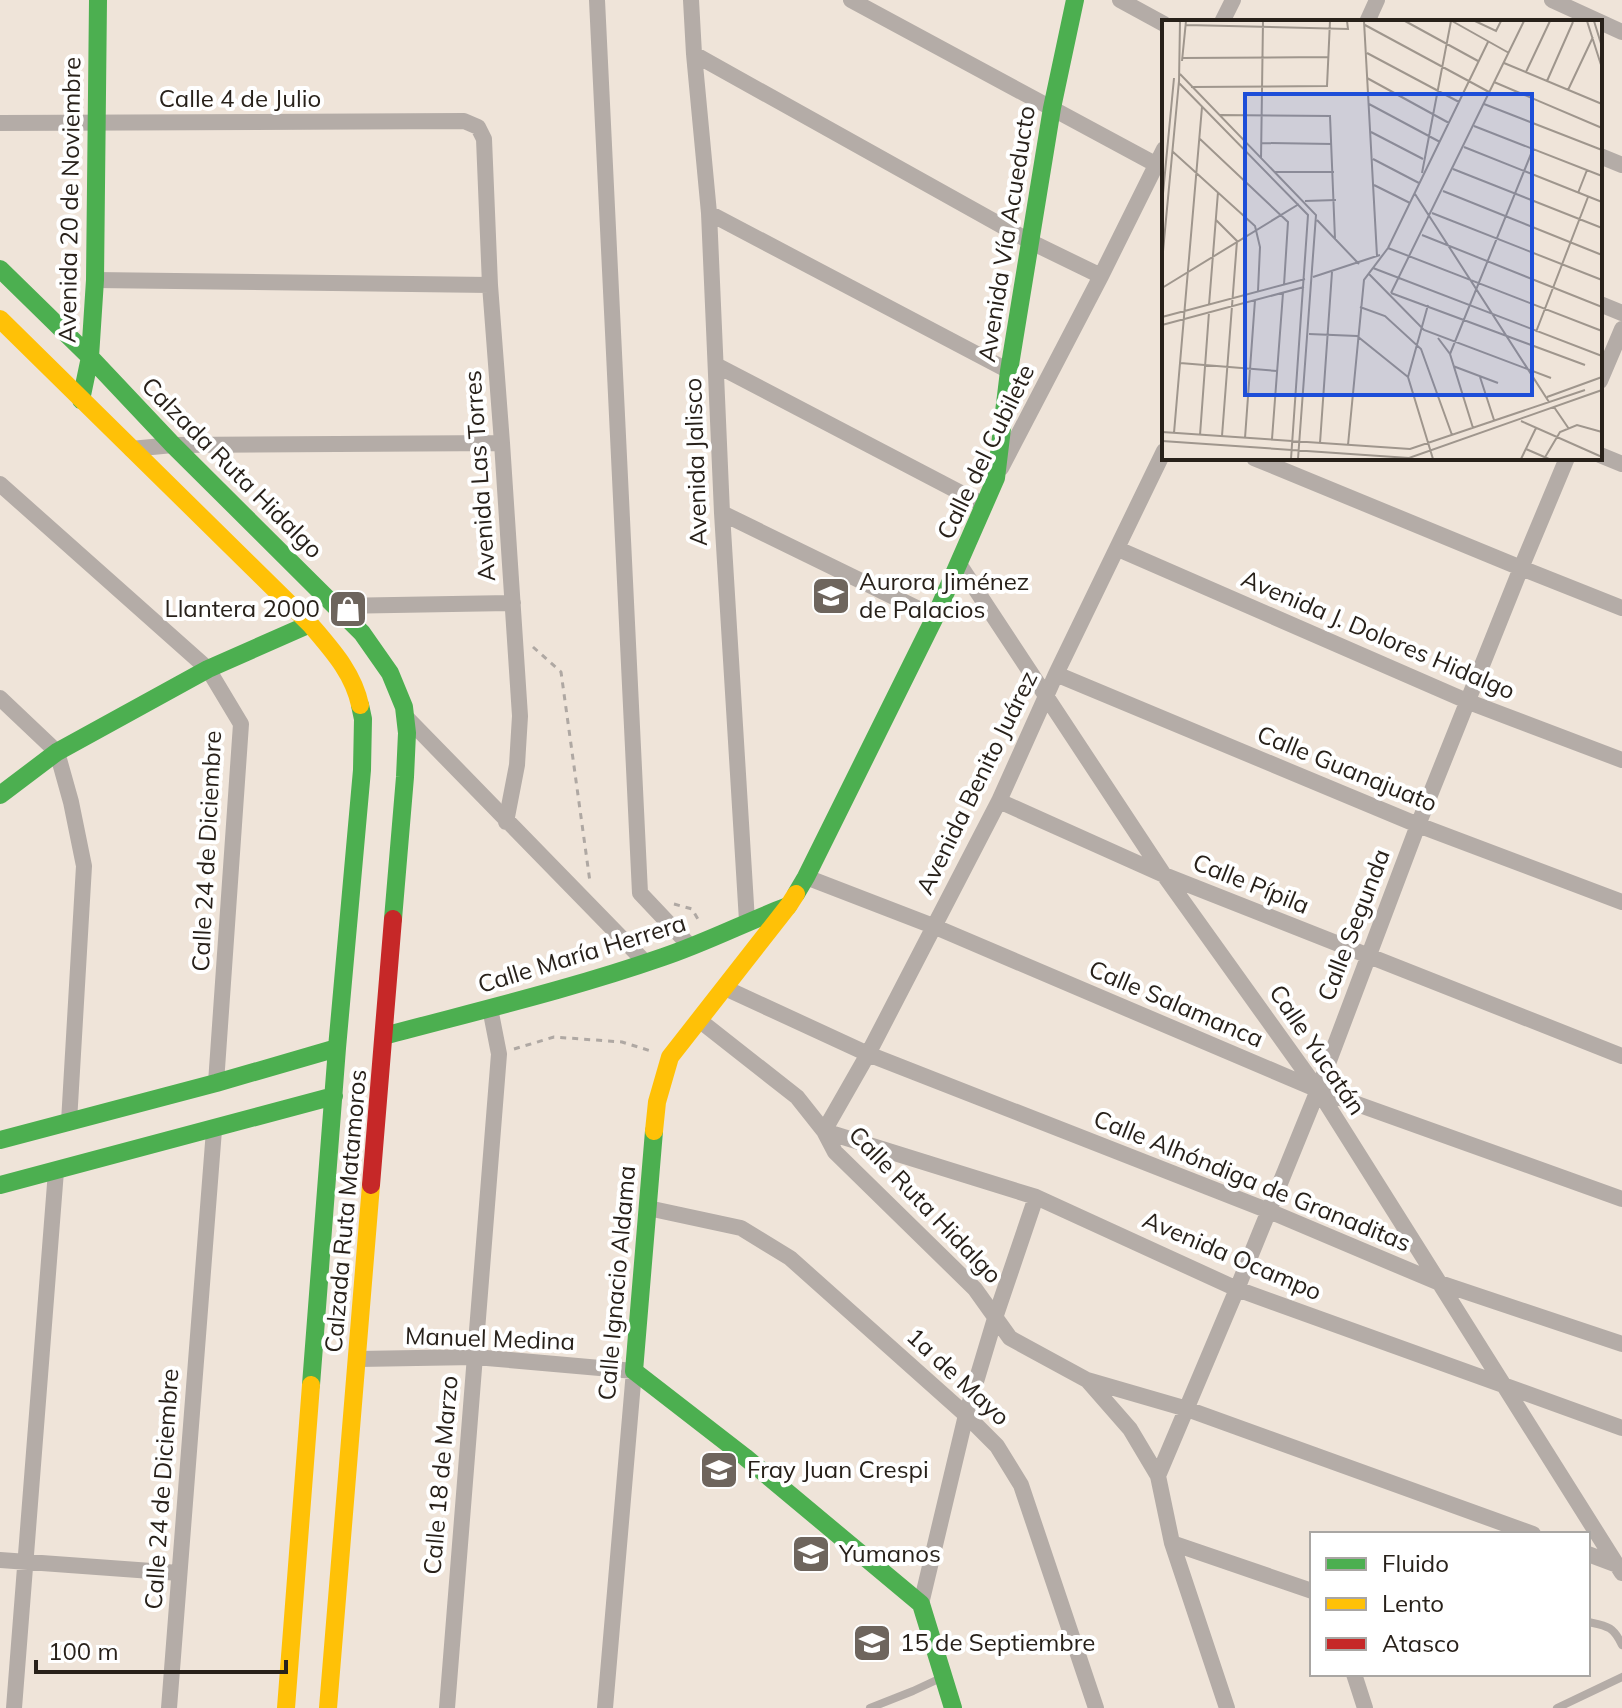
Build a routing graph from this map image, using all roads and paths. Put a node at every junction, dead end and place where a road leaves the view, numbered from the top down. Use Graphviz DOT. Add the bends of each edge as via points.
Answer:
graph roads {
  1 [pos="98,0"];
  2 [pos="597,0"];
  3 [pos="691,0"];
  4 [pos="851,0"];
  5 [pos="1075,0"];
  6 [pos="1120,0"];
  7 [pos="1233,0"];
  8 [pos="1377,0"];
  9 [pos="1552,0"];
  10 [pos="1223,20"];
  11 [pos="1368,20"];
  12 [pos="1596,20"];
  13 [pos="1162,23"];
  14 [pos="1602,23"];
  15 [pos="1622,32"];
  16 [pos="694,54"];
  17 [pos="1052,108"];
  18 [pos="0,123"];
  19 [pos="97,123"];
  20 [pos="478,127"];
  21 [pos="1160,157"];
  22 [pos="1602,157"];
  23 [pos="1622,165"];
  24 [pos="709,213"];
  25 [pos="1031,242"];
  26 [pos="0,269"];
  27 [pos="1101,276"];
  28 [pos="95,280"];
  29 [pos="490,285"];
  30 [pos="1602,305"];
  31 [pos="1622,313"];
  32 [pos="0,319"];
  33 [pos="1622,329"];
  34 [pos="90,357"];
  35 [pos="716,365"];
  36 [pos="1009,371"];
  37 [pos="1602,376"];
  38 [pos="122,392"];
  39 [pos="87,406"];
  40 [pos="502,443"];
  41 [pos="173,445"];
  42 [pos="131,449"];
  43 [pos="1162,455"];
  44 [pos="1602,456"];
  45 [pos="1259,460"];
  46 [pos="1566,460"];
  47 [pos="1622,464"];
  48 [pos="996,478"];
  49 [pos="0,484"];
  50 [pos="984,505"];
  51 [pos="722,513"];
  52 [pos="1118,549"];
  53 [pos="959,564"];
  54 [pos="1521,568"];
  55 [pos="513,603"];
  56 [pos="336,606"];
  57 [pos="1622,608"];
  58 [pos="935,617"];
  59 [pos="310,624"];
  60 [pos="515,630"];
  61 [pos="208,669"];
  62 [pos="1056,674"];
  63 [pos="0,698"];
  64 [pos="1046,699"];
  65 [pos="1469,702"];
  66 [pos="406,717"];
  67 [pos="57,752"];
  68 [pos="1622,760"];
  69 [pos="0,795"];
  70 [pos="999,801"];
  71 [pos="506,822"];
  72 [pos="1418,825"];
  73 [pos="1164,875"];
  74 [pos="806,877"];
  75 [pos="1622,902"];
  76 [pos="789,905"];
  77 [pos="594,909"];
  78 [pos="747,921"];
  79 [pos="933,926"];
  80 [pos="691,947"];
  81 [pos="1367,956"];
  82 [pos="646,963"];
  83 [pos="725,988"];
  84 [pos="490,1008"];
  85 [pos="699,1020"];
  86 [pos="384,1036"];
  87 [pos="337,1048"];
  88 [pos="499,1054"];
  89 [pos="868,1054"];
  90 [pos="1622,1056"];
  91 [pos="670,1057"];
  92 [pos="216,1083"];
  93 [pos="1318,1090"];
  94 [pos="334,1096"];
  95 [pos="69,1122"];
  96 [pos="214,1130"];
  97 [pos="824,1131"];
  98 [pos="0,1140"];
  99 [pos="56,1171"];
  100 [pos="0,1185"];
  101 [pos="1036,1197"];
  102 [pos="1622,1199"];
  103 [pos="648,1208"];
  104 [pos="1269,1211"];
  105 [pos="1437,1282"];
  106 [pos="1237,1289"];
  107 [pos="996,1315"];
  108 [pos="1622,1344"];
  109 [pos="475,1357"];
  110 [pos="358,1359"];
  111 [pos="634,1371"];
  112 [pos="1087,1380"];
  113 [pos="1505,1387"];
  114 [pos="1187,1409"];
  115 [pos="966,1415"];
  116 [pos="1622,1428"];
  117 [pos="1158,1476"];
  118 [pos="1527,1532"];
  119 [pos="1172,1543"];
  120 [pos="1590,1555"];
  121 [pos="0,1560"];
  122 [pos="25,1562"];
  123 [pos="1621,1568"];
  124 [pos="179,1573"];
  125 [pos="1310,1590"];
  126 [pos="921,1604"];
  127 [pos="1590,1622"];
  128 [pos="1622,1645"];
  129 [pos="1355,1676"];
  130 [pos="943,1677"];
  131 [pos="1622,1677"];
  132 [pos="14,1708"];
  133 [pos="169,1708"];
  134 [pos="286,1708"];
  135 [pos="328,1708"];
  136 [pos="447,1708"];
  137 [pos="605,1708"];
  138 [pos="870,1708"];
  139 [pos="953,1708"];
  140 [pos="1096,1708"];
  141 [pos="1227,1708"];
  142 [pos="1365,1708"];
  143 [pos="1557,1708"];
  1 -- 19 [label="main road, Avenida 20 de Noviembre"];
  2 -- 80 [label="street" via="640,893"];
  3 -- 16 [label="street, Avenida Jalisco"];
  4 -- 17 [label="street"];
  5 -- 17 [label="main road, Avenida Vía Acueducto"];
  6 -- 13 [label="street"];
  7 -- 10 [label="street"];
  8 -- 11 [label="street"];
  9 -- 12 [label="street"];
  14 -- 15 [label="street"];
  16 -- 24 [label="street, Avenida Jalisco"];
  16 -- 25 [label="street"];
  17 -- 21 [label="street"];
  17 -- 25 [label="main road, Avenida Vía Acueducto"];
  18 -- 19 [label="street, Calle 4 de Julio"];
  19 -- 20 [label="street, Calle 4 de Julio" via="464,121"];
  19 -- 28 [label="main road, Avenida 20 de Noviembre"];
  20 -- 29 [label="street, Avenida Las Torres" via="484,139"];
  21 -- 27 [label="street, Calle del Cubilete"];
  22 -- 23 [label="street"];
  24 -- 35 [label="street, Avenida Jalisco"];
  24 -- 36 [label="street"];
  25 -- 27 [label="street"];
  25 -- 36 [label="main road, Avenida Vía Acueducto"];
  26 -- 34 [label="main road, Calzada Ruta Hidalgo"];
  27 -- 48 [label="street, Calle del Cubilete"];
  28 -- 29 [label="street"];
  28 -- 34 [label="main road, Avenida 20 de Noviembre"];
  29 -- 40 [label="street, Avenida Las Torres"];
  30 -- 31 [label="street"];
  32 -- 39 [label="main road"];
  33 -- 37 [label="street"];
  34 -- 38 [label="main road, Calzada Ruta Hidalgo"];
  34 -- 39 [label="main road, Avenida 20 de Noviembre"];
  35 -- 50 [label="street"];
  35 -- 51 [label="street, Avenida Jalisco"];
  36 -- 48 [label="main road, Avenida Vía Acueducto"];
  38 -- 39 [label="main road"];
  38 -- 41 [label="main road, Calzada Ruta Hidalgo"];
  39 -- 42 [label="main road"];
  40 -- 41 [label="street"];
  40 -- 55 [label="street, Avenida Las Torres"];
  41 -- 42 [label="street"];
  41 -- 56 [label="main road, Calzada Ruta Hidalgo"];
  42 -- 59 [label="main road"];
  43 -- 52 [label="street, Avenida Benito Juárez"];
  44 -- 47 [label="street"];
  45 -- 54 [label="street"];
  46 -- 54 [label="street, Calle Segunda"];
  48 -- 50 [label="main road, Calle del Cubilete"];
  49 -- 61 [label="street, Calle 24 de Diciembre"];
  50 -- 53 [label="main road, Calle del Cubilete"];
  51 -- 58 [label="street"];
  51 -- 78 [label="street, Avenida Jalisco"];
  52 -- 62 [label="street, Avenida Benito Juárez"];
  52 -- 65 [label="street, Avenida J. Dolores Hidalgo"];
  53 -- 58 [label="main road, Calle del Cubilete"];
  53 -- 64 [label="street, Calle Yucatán"];
  54 -- 57 [label="street"];
  54 -- 65 [label="street, Calle Segunda"];
  55 -- 56 [label="street"];
  55 -- 60 [label="street, Avenida Las Torres"];
  56 -- 66 [label="main road, Calzada Ruta Hidalgo" via="385,664"];
  58 -- 74 [label="main road, Calle del Cubilete"];
  59 -- 61 [label="main road"];
  59 -- 87 [label="main road, Calzada Ruta Matamoros" via="343,664 357,690 363,719"];
  60 -- 71 [label="street, Avenida Las Torres" via="520,716"];
  60 -- 77 [label="path" via="561,672"];
  61 -- 67 [label="main road"];
  61 -- 92 [label="street, Calle 24 de Diciembre" via="241,724"];
  62 -- 64 [label="street, Avenida Benito Juárez"];
  62 -- 72 [label="street, Calle Guanajuato"];
  63 -- 67 [label="street"];
  64 -- 70 [label="street, Avenida Benito Juárez"];
  64 -- 73 [label="street, Calle Yucatán"];
  65 -- 68 [label="street, Avenida J. Dolores Hidalgo"];
  65 -- 72 [label="street, Calle Segunda"];
  66 -- 71 [label="street"];
  66 -- 86 [label="main road, Calzada Ruta Matamoros"];
  67 -- 69 [label="main road"];
  67 -- 95 [label="street" via="84,866"];
  70 -- 73 [label="street, Calle Pípila"];
  70 -- 79 [label="street, Avenida Benito Juárez"];
  71 -- 77 [label="street"];
  72 -- 75 [label="street, Calle Guanajuato"];
  72 -- 81 [label="street, Calle Segunda"];
  73 -- 81 [label="street, Calle Pípila"];
  73 -- 93 [label="street, Calle Yucatán"];
  74 -- 76 [label="main road, Calle del Cubilete"];
  74 -- 79 [label="street, Calle Salamanca"];
  76 -- 78 [label="main road, Calle María Herrera"];
  76 -- 83 [label="main road, Calle Ignacio Aldama"];
  77 -- 82 [label="street"];
  78 -- 80 [label="main road, Calle María Herrera"];
  79 -- 89 [label="street, Avenida Benito Juárez"];
  79 -- 93 [label="street, Calle Salamanca"];
  80 -- 82 [label="main road, Calle María Herrera"];
  81 -- 90 [label="street, Calle Pípila"];
  81 -- 93 [label="street, Calle Segunda"];
  82 -- 84 [label="main road, Calle María Herrera"];
  83 -- 85 [label="main road, Calle Ignacio Aldama"];
  83 -- 89 [label="street, Calle Alhóndiga de Granaditas"];
  84 -- 86 [label="main road, Calle María Herrera"];
  84 -- 88 [label="street, Calle 18 de Marzo"];
  85 -- 91 [label="main road, Calle Ignacio Aldama"];
  85 -- 97 [label="street, Calle Ruta Hidalgo" via="797,1097"];
  86 -- 110 [label="main road, Calzada Ruta Matamoros"];
  87 -- 92 [label="main road"];
  87 -- 94 [label="main road, Calzada Ruta Matamoros"];
  88 -- 91 [label="path" via="554,1037 622,1042"];
  88 -- 109 [label="street, Calle 18 de Marzo"];
  89 -- 97 [label="street, Avenida Benito Juárez"];
  89 -- 104 [label="street, Calle Alhóndiga de Granaditas"];
  91 -- 103 [label="main road, Calle Ignacio Aldama" via="657,1102"];
  92 -- 95 [label="main road"];
  93 -- 102 [label="street, Calle Salamanca"];
  93 -- 104 [label="street, Calle Segunda"];
  93 -- 105 [label="street, Calle Yucatán"];
  94 -- 96 [label="main road"];
  94 -- 134 [label="main road, Calzada Ruta Matamoros"];
  95 -- 98 [label="main road"];
  96 -- 99 [label="main road"];
  96 -- 124 [label="street, Calle 24 de Diciembre"];
  97 -- 101 [label="street, Avenida Ocampo"];
  97 -- 107 [label="street, Calle Ruta Hidalgo" via="835,1152"];
  99 -- 100 [label="main road"];
  99 -- 122 [label="street"];
  101 -- 106 [label="street, Avenida Ocampo"];
  101 -- 107 [label="street"];
  103 -- 111 [label="main road, Calle Ignacio Aldama"];
  103 -- 115 [label="street, 1a de Mayo" via="741,1228 790,1258"];
  104 -- 105 [label="street, Calle Alhóndiga de Granaditas"];
  104 -- 106 [label="street, Calle Segunda"];
  105 -- 108 [label="street, Calle Alhóndiga de Granaditas"];
  105 -- 113 [label="street, Calle Yucatán"];
  106 -- 113 [label="street, Avenida Ocampo"];
  106 -- 114 [label="street, Calle Segunda"];
  107 -- 112 [label="street, Calle Ruta Hidalgo" via="1010,1338"];
  107 -- 115 [label="street"];
  109 -- 110 [label="street, Manuel Medina"];
  109 -- 111 [label="street, Manuel Medina"];
  109 -- 136 [label="street, Calle 18 de Marzo"];
  110 -- 135 [label="main road, Calzada Ruta Matamoros"];
  111 -- 126 [label="main road"];
  111 -- 137 [label="street, Calle Ignacio Aldama"];
  112 -- 114 [label="street"];
  112 -- 117 [label="street" via="1130,1429"];
  113 -- 116 [label="street, Avenida Ocampo"];
  113 -- 123 [label="street, Calle Yucatán"];
  114 -- 117 [label="street, Calle Segunda"];
  114 -- 118 [label="street"];
  115 -- 126 [label="street"];
  115 -- 140 [label="street, 1a de Mayo" via="997,1446 1021,1485"];
  117 -- 119 [label="street"];
  119 -- 125 [label="street"];
  119 -- 141 [label="street"];
  120 -- 123 [label="street"];
  121 -- 122 [label="street"];
  122 -- 124 [label="street"];
  122 -- 132 [label="street"];
  124 -- 133 [label="street, Calle 24 de Diciembre"];
  126 -- 130 [label="main road"];
  127 -- 128 [label="lane" via="1609,1627"];
  129 -- 142 [label="street"];
  130 -- 138 [label="lane"];
  130 -- 139 [label="main road"];
  131 -- 143 [label="lane"];
}
